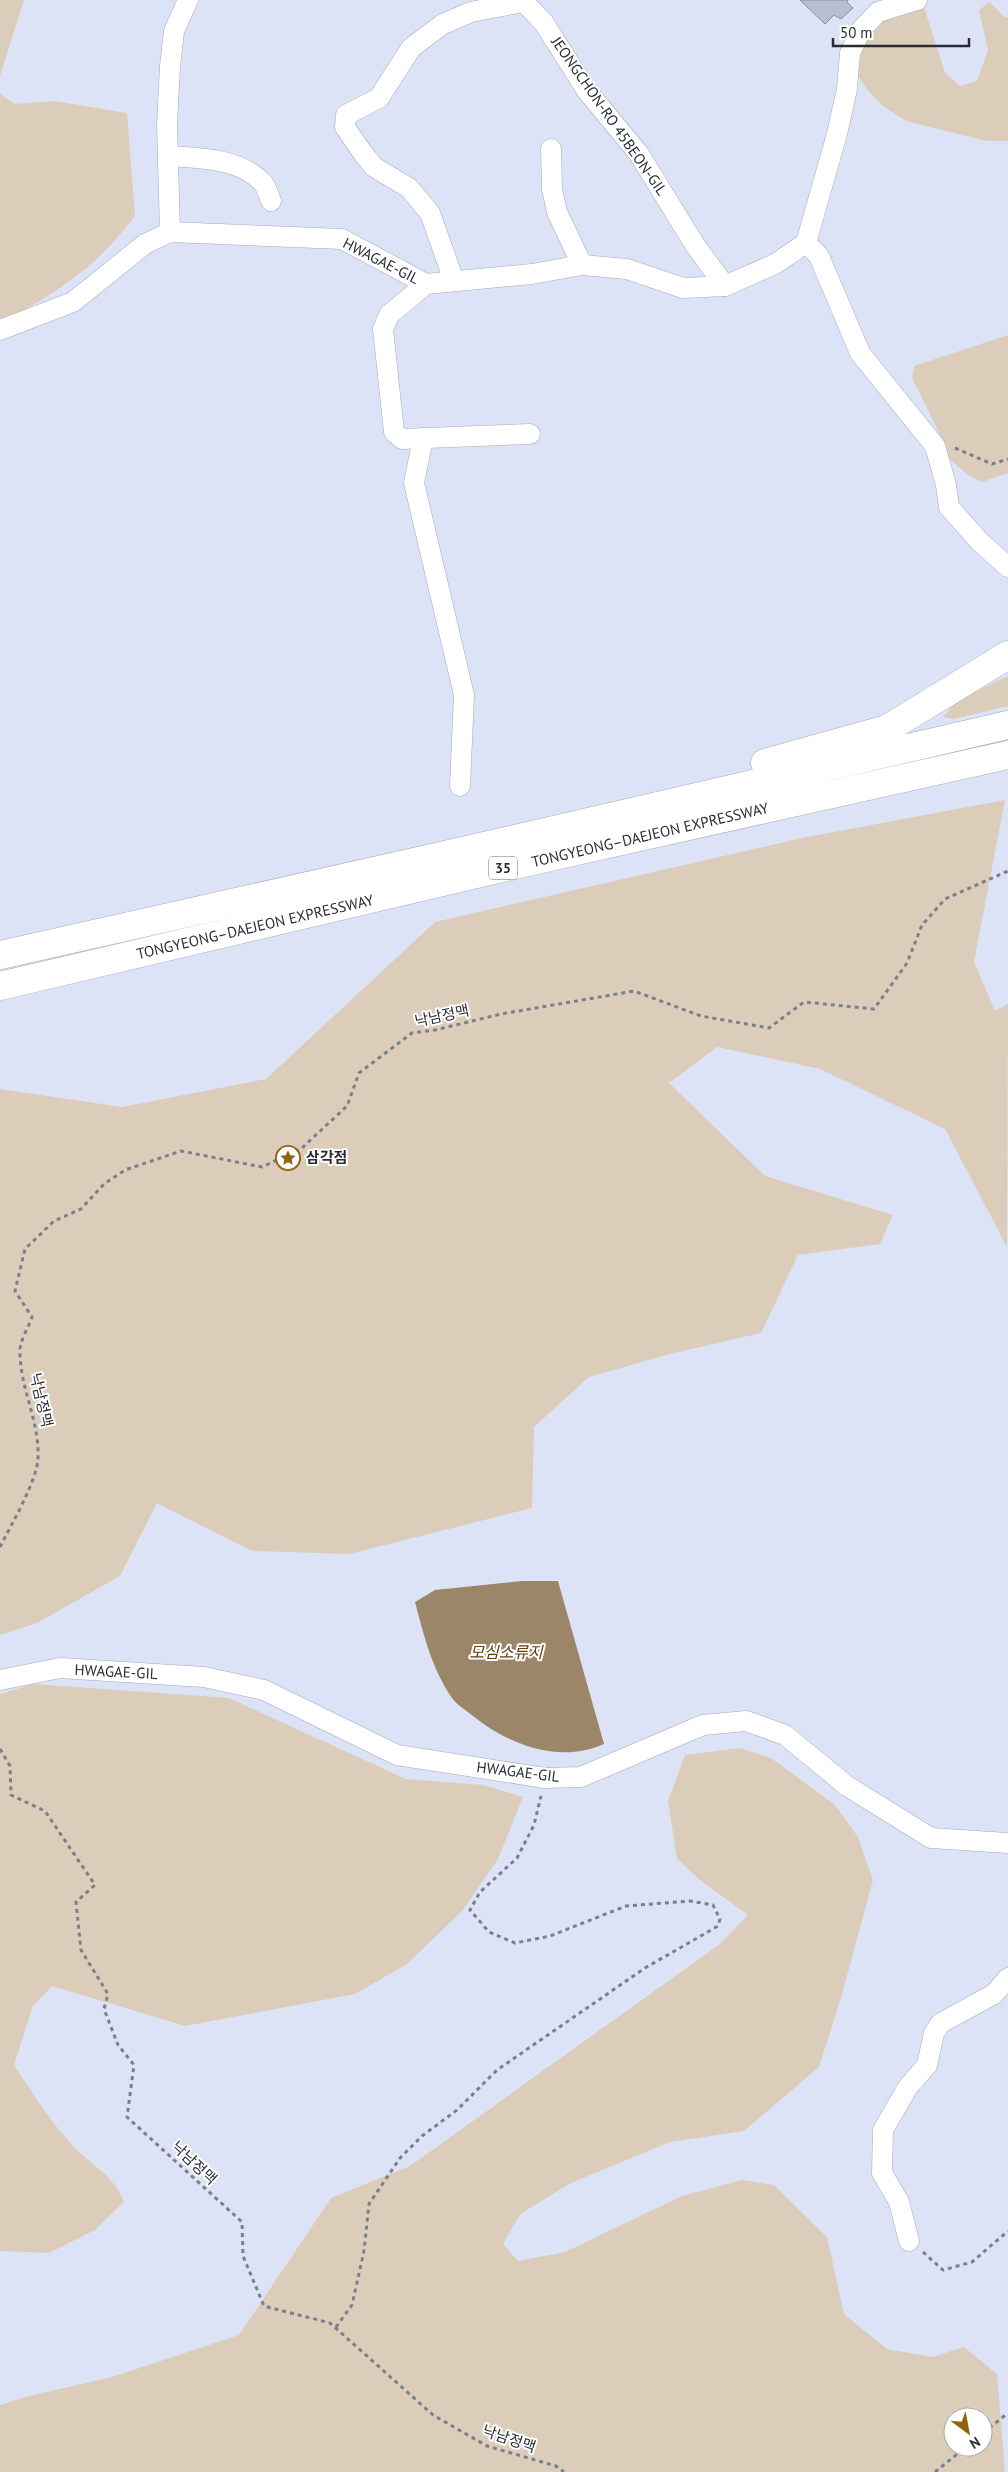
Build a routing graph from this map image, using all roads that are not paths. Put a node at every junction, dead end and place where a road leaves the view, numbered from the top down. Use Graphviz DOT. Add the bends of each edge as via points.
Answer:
graph roads {
  1 [pos="188,0"];
  2 [pos="917,0"];
  3 [pos="522,1"];
  4 [pos="551,149"];
  5 [pos="168,156"];
  6 [pos="271,201"];
  7 [pos="170,232"];
  8 [pos="806,243"];
  9 [pos="582,265"];
  10 [pos="454,281"];
  11 [pos="426,284"];
  12 [pos="725,286"];
  13 [pos="0,330"];
  14 [pos="530,434"];
  15 [pos="423,438"];
  16 [pos="1008,567"];
  17 [pos="1008,655"];
  18 [pos="1008,725"];
  19 [pos="1008,755"];
  20 [pos="1008,764"];
  21 [pos="911,777"];
  22 [pos="460,786"];
  23 [pos="441,856"];
  24 [pos="0,955"];
  25 [pos="0,986"];
  26 [pos="0,1680"];
  27 [pos="1008,1843"];
  28 [pos="1008,1978"];
  29 [pos="909,2240"];
  1 -- 5 [label="street" via="174,31"];
  2 -- 8 [label="street" via="878,12 861,30 850,53 847,89 837,134"];
  3 -- 10 [label="street" via="471,12 443,24 411,48 379,98 346,115 345,127 374,167 409,188 430,213"];
  3 -- 12 [label="street, JEONGCHON-RO 45BEON-GIL" via="544,23 587,91 639,154 695,245"];
  4 -- 9 [label="street" via="552,189 557,212"];
  5 -- 6 [label="street" via="214,160 241,168 263,184"];
  5 -- 7 [label="street"];
  7 -- 11 [label="street, HWAGAE-GIL" via="342,239"];
  7 -- 13 [label="street, HWAGAE-GIL" via="144,244 73,302"];
  8 -- 12 [label="street, HWAGAE-GIL" via="775,264"];
  8 -- 16 [label="street" via="819,256 860,353 935,446 949,507"];
  9 -- 10 [label="street, HWAGAE-GIL" via="532,274"];
  9 -- 12 [label="street, HWAGAE-GIL" via="627,269 683,288"];
  10 -- 11 [label="street, HWAGAE-GIL"];
  11 -- 15 [label="street" via="389,315 383,329 394,432 402,440"];
  14 -- 15 [label="street"];
  15 -- 22 [label="street" via="414,484 464,695"];
  17 -- 23 [label="highway" via="887,729"];
  18 -- 23 [label="highway, TONGYEONG–DAEJEON EXPRESSWAY / 35"];
  19 -- 21 [label="highway, TONGYEONG–DAEJEON EXPRESSWAY / 35"];
  20 -- 21 [label="highway"];
  21 -- 25 [label="highway, TONGYEONG–DAEJEON EXPRESSWAY / 35" via="536,860"];
  23 -- 24 [label="highway, TONGYEONG–DAEJEON EXPRESSWAY / 35"];
  26 -- 27 [label="street, HWAGAE-GIL" via="60,1668 204,1677 264,1690 398,1755 545,1778 581,1778 703,1725 746,1721 785,1735 847,1786 931,1838"];
  28 -- 29 [label="street" via="994,1994 941,2023 934,2033 927,2065 908,2087 883,2130 882,2173 899,2202"];
}
